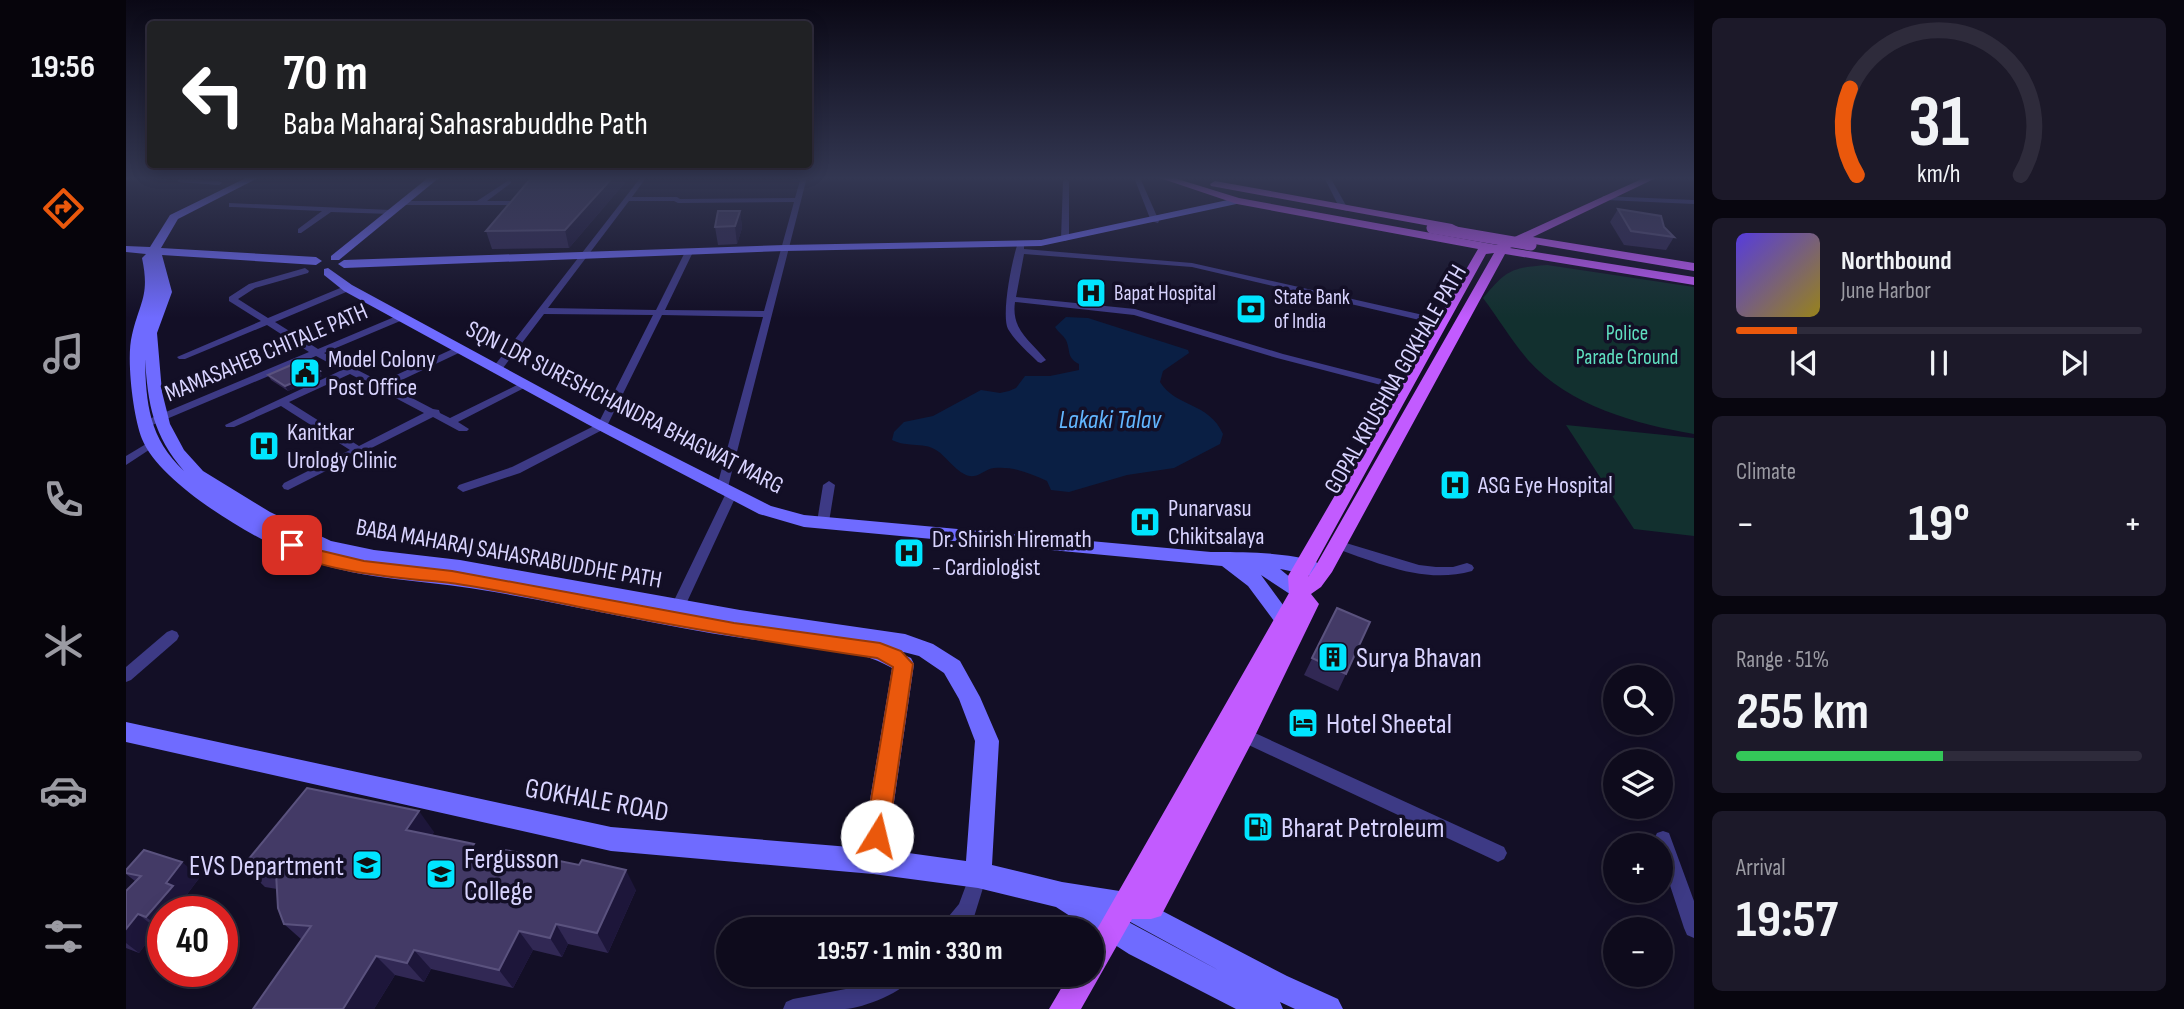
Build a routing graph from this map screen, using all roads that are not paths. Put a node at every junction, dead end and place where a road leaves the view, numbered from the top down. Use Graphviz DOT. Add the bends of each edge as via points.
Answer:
graph roads {
  1 [pos="168,224"];
  2 [pos="310,224"];
  3 [pos="375,224"];
  4 [pos="608,224"];
  5 [pos="790,224"];
  6 [pos="1065,224"];
  7 [pos="1140,224"];
  8 [pos="1388,224"];
  9 [pos="1393,224"];
  10 [pos="1405,224"];
  11 [pos="1562,224"];
  12 [pos="301,231"];
  13 [pos="1433,231"];
  14 [pos="1065,239"];
  15 [pos="1526,245"];
  16 [pos="1021,247"];
  17 [pos="784,248"];
  18 [pos="1498,249"];
  19 [pos="126,251"];
  20 [pos="153,252"];
  21 [pos="689,252"];
  22 [pos="583,256"];
  23 [pos="322,265"];
  24 [pos="1694,274"];
  25 [pos="348,288"];
  26 [pos="1010,299"];
  27 [pos="542,311"];
  28 [pos="659,312"];
  29 [pos="768,314"];
  30 [pos="402,317"];
  31 [pos="267,322"];
  32 [pos="1441,322"];
  33 [pos="132,340"];
  34 [pos="460,349"];
  35 [pos="318,354"];
  36 [pos="182,356"];
  37 [pos="1041,360"];
  38 [pos="350,370"];
  39 [pos="496,370"];
  40 [pos="525,385"];
  41 [pos="381,386"];
  42 [pos="1404,388"];
  43 [pos="281,401"];
  44 [pos="435,412"];
  45 [pos="452,421"];
  46 [pos="154,422"];
  47 [pos="230,425"];
  48 [pos="602,426"];
  49 [pos="463,429"];
  50 [pos="151,444"];
  51 [pos="357,450"];
  52 [pos="126,461"];
  53 [pos="829,485"];
  54 [pos="288,486"];
  55 [pos="463,488"];
  56 [pos="727,492"];
  57 [pos="231,503"];
  58 [pos="823,522"];
  59 [pos="1336,544"];
  60 [pos="1211,559"];
  61 [pos="1245,559"];
  62 [pos="1467,568"];
  63 [pos="1314,569"];
  64 [pos="1299,593"];
  65 [pos="675,612"];
  66 [pos="1284,620"];
  67 [pos="172,636"];
  68 [pos="126,676"];
  69 [pos="126,733"];
  70 [pos="1244,735"];
  71 [pos="1498,852"];
  72 [pos="873,861"];
  73 [pos="1673,868"];
  74 [pos="978,874"];
  75 [pos="1062,895"];
  76 [pos="1126,905"];
  77 [pos="961,917"];
  78 [pos="1694,928"];
  79 [pos="1112,930"];
  80 [pos="1104,944"];
  81 [pos="879,987"];
  82 [pos="1078,987"];
  83 [pos="793,1009"];
  84 [pos="1064,1009"];
  85 [pos="1268,1009"];
  86 [pos="1328,1009"];
  1 -- 20 [label="street"];
  2 -- 12 [label="street"];
  3 -- 23 [label="street"];
  4 -- 22 [label="street"];
  5 -- 17 [label="street"];
  6 -- 14 [label="street"];
  7 -- 14 [label="street"];
  8 -- 13 [label="main road"];
  9 -- 13 [label="main road"];
  10 -- 13 [label="main road"];
  11 -- 15 [label="main road"];
  13 -- 15 [label="main road, bridge"];
  13 -- 18 [label="main road"];
  14 -- 16 [label="street"];
  15 -- 18 [label="main road"];
  15 -- 24 [label="main road"];
  16 -- 17 [label="street"];
  16 -- 26 [label="street"];
  16 -- 32 [label="street" via="1192,265"];
  17 -- 21 [label="street"];
  17 -- 29 [label="street"];
  18 -- 24 [label="main road"];
  18 -- 32 [label="main road, GOPAL KRUSHNA GOKHALE PATH" via="1482,251"];
  18 -- 59 [label="main road, GOPAL KRUSHNA GOKHALE PATH" via="1500,255"];
  19 -- 20 [label="street"];
  20 -- 23 [label="street"];
  20 -- 33 [label="street, BABA MAHARAJ SAHASRABUDDHE PATH" via="148,258 154,295"];
  20 -- 46 [label="street, BABA MAHARAJ SAHASRABUDDHE PATH" via="166,292 150,333"];
  21 -- 22 [label="street"];
  21 -- 28 [label="street"];
  22 -- 23 [label="street"];
  22 -- 27 [label="street"];
  23 -- 25 [label="street, SQN LDR SURESHCHANDRA BHAGWAT MARG"];
  23 -- 31 [label="street" via="259,283 232,299"];
  25 -- 30 [label="street, SQN LDR SURESHCHANDRA BHAGWAT MARG"];
  25 -- 31 [label="street"];
  26 -- 37 [label="street" via="1012,327"];
  26 -- 42 [label="street" via="1135,312"];
  27 -- 28 [label="street"];
  27 -- 39 [label="street"];
  28 -- 29 [label="street"];
  28 -- 48 [label="street"];
  29 -- 56 [label="street"];
  30 -- 34 [label="street, SQN LDR SURESHCHANDRA BHAGWAT MARG"];
  30 -- 35 [label="street, MAMASAHEB CHITALE PATH"];
  31 -- 35 [label="street"];
  31 -- 36 [label="street"];
  32 -- 42 [label="main road, GOPAL KRUSHNA GOKHALE PATH"];
  33 -- 46 [label="street, BABA MAHARAJ SAHASRABUDDHE PATH" via="141,396"];
  34 -- 39 [label="street, SQN LDR SURESHCHANDRA BHAGWAT MARG"];
  34 -- 41 [label="street"];
  35 -- 38 [label="street"];
  35 -- 46 [label="street, MAMASAHEB CHITALE PATH"];
  38 -- 41 [label="street"];
  38 -- 43 [label="street"];
  39 -- 40 [label="street, SQN LDR SURESHCHANDRA BHAGWAT MARG"];
  40 -- 45 [label="street"];
  40 -- 48 [label="street, SQN LDR SURESHCHANDRA BHAGWAT MARG"];
  41 -- 44 [label="street"];
  42 -- 63 [label="main road, GOPAL KRUSHNA GOKHALE PATH"];
  43 -- 47 [label="street"];
  43 -- 51 [label="street"];
  44 -- 45 [label="street"];
  44 -- 51 [label="street"];
  45 -- 49 [label="street"];
  46 -- 50 [label="street, BABA MAHARAJ SAHASRABUDDHE PATH"];
  46 -- 57 [label="street, BABA MAHARAJ SAHASRABUDDHE PATH" via="197,475"];
  48 -- 55 [label="street" via="516,470"];
  48 -- 56 [label="street, SQN LDR SURESHCHANDRA BHAGWAT MARG"];
  50 -- 52 [label="street"];
  50 -- 57 [label="street, BABA MAHARAJ SAHASRABUDDHE PATH" via="183,481"];
  51 -- 54 [label="street"];
  53 -- 58 [label="street"];
  56 -- 58 [label="street, SQN LDR SURESHCHANDRA BHAGWAT MARG" via="765,510"];
  56 -- 65 [label="street"];
  57 -- 65 [label="street, BABA MAHARAJ SAHASRABUDDHE PATH" via="326,546 374,558 460,567"];
  58 -- 60 [label="street, SQN LDR SURESHCHANDRA BHAGWAT MARG"];
  59 -- 62 [label="street" via="1422,570 1453,574"];
  59 -- 63 [label="main road, GOPAL KRUSHNA GOKHALE PATH"];
  60 -- 61 [label="street, SQN LDR SURESHCHANDRA BHAGWAT MARG"];
  60 -- 66 [label="street, SQN LDR SURESHCHANDRA BHAGWAT MARG" via="1252,577"];
  61 -- 63 [label="street, SQN LDR SURESHCHANDRA BHAGWAT MARG"];
  61 -- 64 [label="street, SQN LDR SURESHCHANDRA BHAGWAT MARG"];
  63 -- 64 [label="main road, GOPAL KRUSHNA GOKHALE PATH" via="1298,576"];
  64 -- 66 [label="main road, GOPAL KRUSHNA GOKHALE PATH"];
  64 -- 70 [label="main road, GOPAL KRUSHNA GOKHALE PATH" via="1309,604"];
  65 -- 72 [label="street, BABA MAHARAJ SAHASRABUDDHE PATH" via="880,651 903,664"];
  65 -- 74 [label="street, BABA MAHARAJ SAHASRABUDDHE PATH" via="905,642 952,667 987,741"];
  66 -- 76 [label="main road, GOPAL KRUSHNA GOKHALE PATH"];
  67 -- 68 [label="street"];
  69 -- 72 [label="street, GOKHALE ROAD" via="611,839"];
  70 -- 71 [label="street"];
  70 -- 76 [label="main road, GOPAL KRUSHNA GOKHALE PATH" via="1151,906"];
  72 -- 74 [label="street, GOKHALE ROAD"];
  73 -- 78 [label="street"];
  74 -- 75 [label="street, GOKHALE ROAD"];
  74 -- 77 [label="street"];
  75 -- 76 [label="street, GOKHALE ROAD"];
  75 -- 79 [label="street"];
  76 -- 79 [label="main road, GOPAL KRUSHNA GOKHALE PATH"];
  76 -- 86 [label="street, GOKHALE ROAD"];
  79 -- 80 [label="main road, GOPAL KRUSHNA GOKHALE PATH"];
  79 -- 85 [label="street"];
  81 -- 83 [label="street"];
  82 -- 84 [label="main road"];
}
